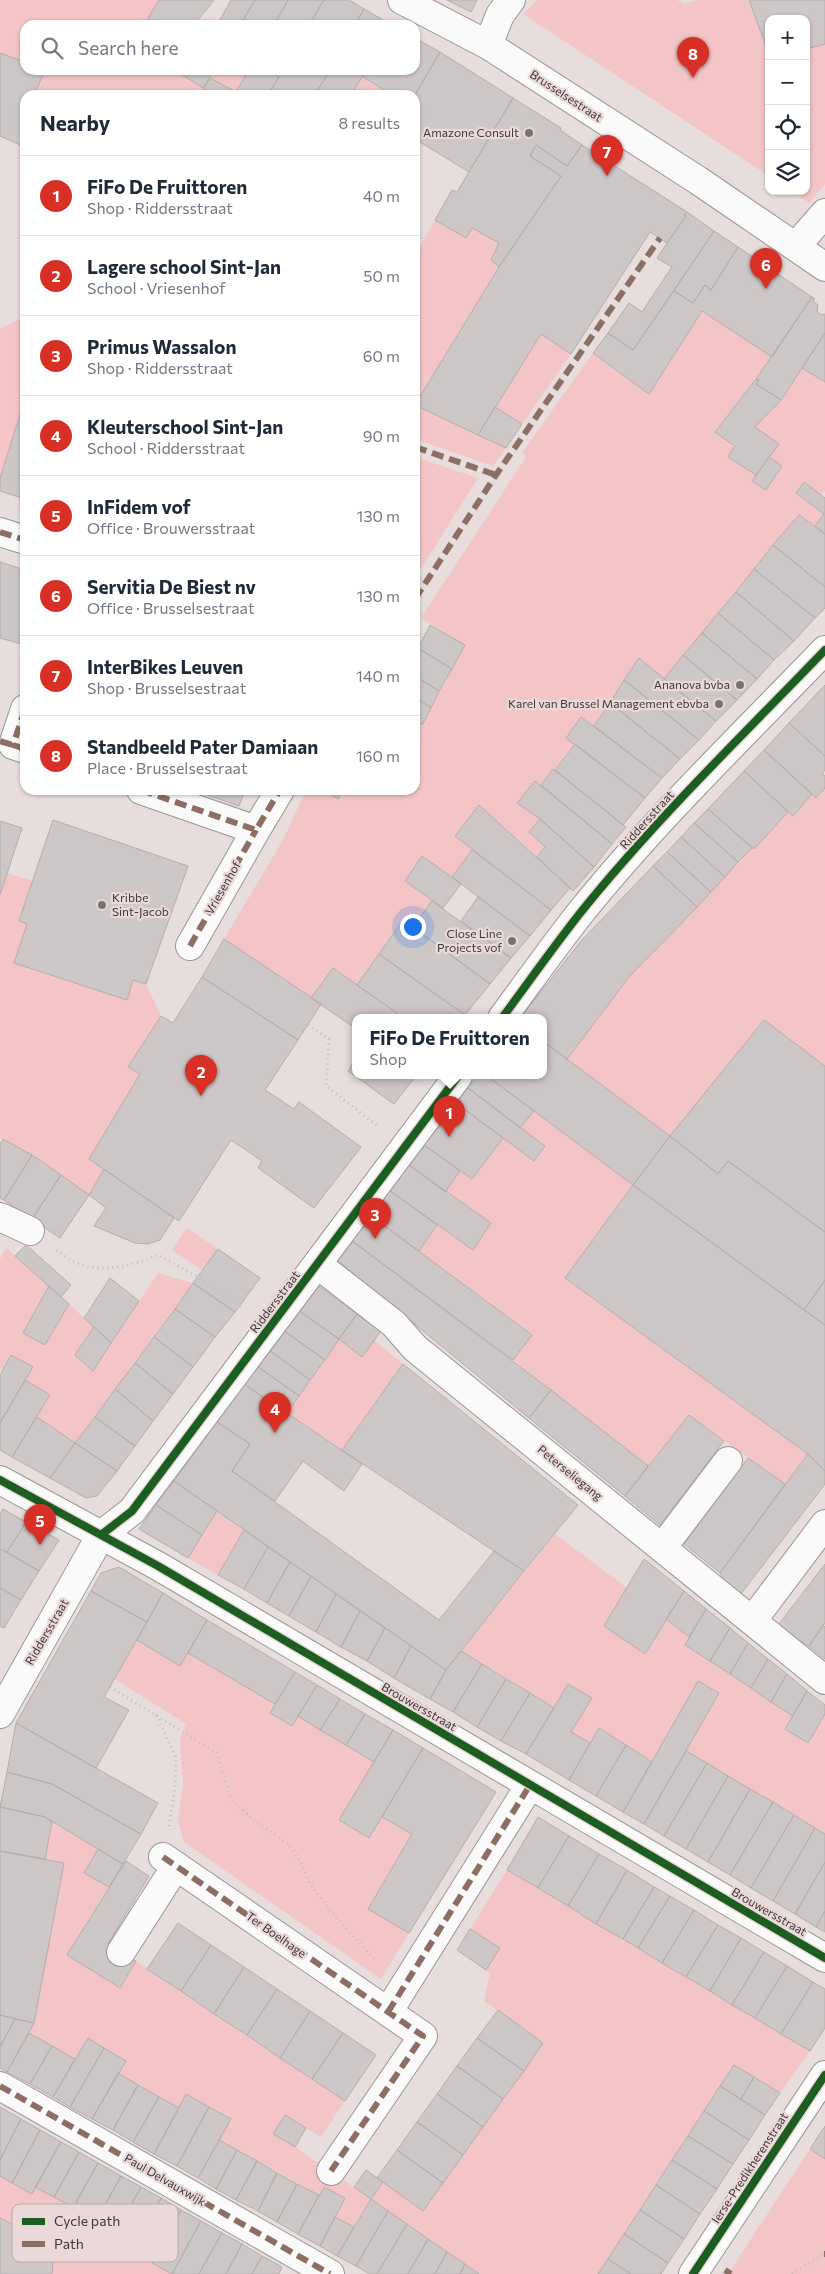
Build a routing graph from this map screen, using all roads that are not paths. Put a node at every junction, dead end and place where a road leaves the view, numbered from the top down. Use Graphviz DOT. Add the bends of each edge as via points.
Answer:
graph roads {
  1 [pos="402,0"];
  2 [pos="511,0"];
  3 [pos="488,45"];
  4 [pos="825,213"];
  5 [pos="796,246"];
  6 [pos="825,267"];
  7 [pos="0,532"];
  8 [pos="20,538"];
  9 [pos="825,650"];
  10 [pos="20,724"];
  11 [pos="13,745"];
  12 [pos="155,795"];
  13 [pos="277,795"];
  14 [pos="256,830"];
  15 [pos="190,946"];
  16 [pos="505,1014"];
  17 [pos="456,1079"];
  18 [pos="0,1217"];
  19 [pos="30,1231"];
  20 [pos="317,1264"];
  21 [pos="728,1461"];
  22 [pos="0,1480"];
  23 [pos="825,1524"];
  24 [pos="101,1535"];
  25 [pos="662,1548"];
  26 [pos="752,1621"];
  27 [pos="825,1680"];
  28 [pos="0,1714"];
  29 [pos="530,1786"];
  30 [pos="121,1952"];
  31 [pos="825,1958"];
  32 [pos="388,2012"];
  33 [pos="825,2074"];
  34 [pos="0,2086"];
  35 [pos="331,2171"];
  36 [pos="330,2274"];
  37 [pos="693,2274"];
  1 -- 3 [label="street, Brusselsestraat"];
  2 -- 3 [label="street" via="500,16"];
  3 -- 5 [label="street, Brusselsestraat"];
  4 -- 5 [label="street"];
  5 -- 6 [label="street, Brusselsestraat"];
  7 -- 8 [label="street"];
  9 -- 16 [label="street, Riddersstraat" via="626,859 581,912"];
  10 -- 11 [label="street"];
  12 -- 14 [label="street"];
  13 -- 14 [label="street, Vriesenhof"];
  14 -- 15 [label="street, Vriesenhof"];
  17 -- 20 [label="street, Riddersstraat"];
  18 -- 19 [label="street"];
  20 -- 24 [label="street, Riddersstraat" via="132,1512"];
  20 -- 25 [label="street, Peterseliegang" via="394,1324 416,1348"];
  21 -- 25 [label="street"];
  22 -- 24 [label="street, Brouwersstraat"];
  23 -- 26 [label="street"];
  24 -- 28 [label="street, Riddersstraat"];
  24 -- 29 [label="street, Brouwersstraat"];
  25 -- 26 [label="street, Peterseliegang"];
  26 -- 27 [label="street, Peterseliegang"];
  29 -- 31 [label="street, Brouwersstraat"];
  29 -- 32 [label="street"];
  30 -- 32 [label="street, Ter Boelhage" via="170,1862"];
  32 -- 35 [label="street, Ter Boelhage" via="422,2036"];
  33 -- 37 [label="street, Ierse-Predikherenstraat"];
  34 -- 36 [label="street, Paul Delvauxwijk"];
}
